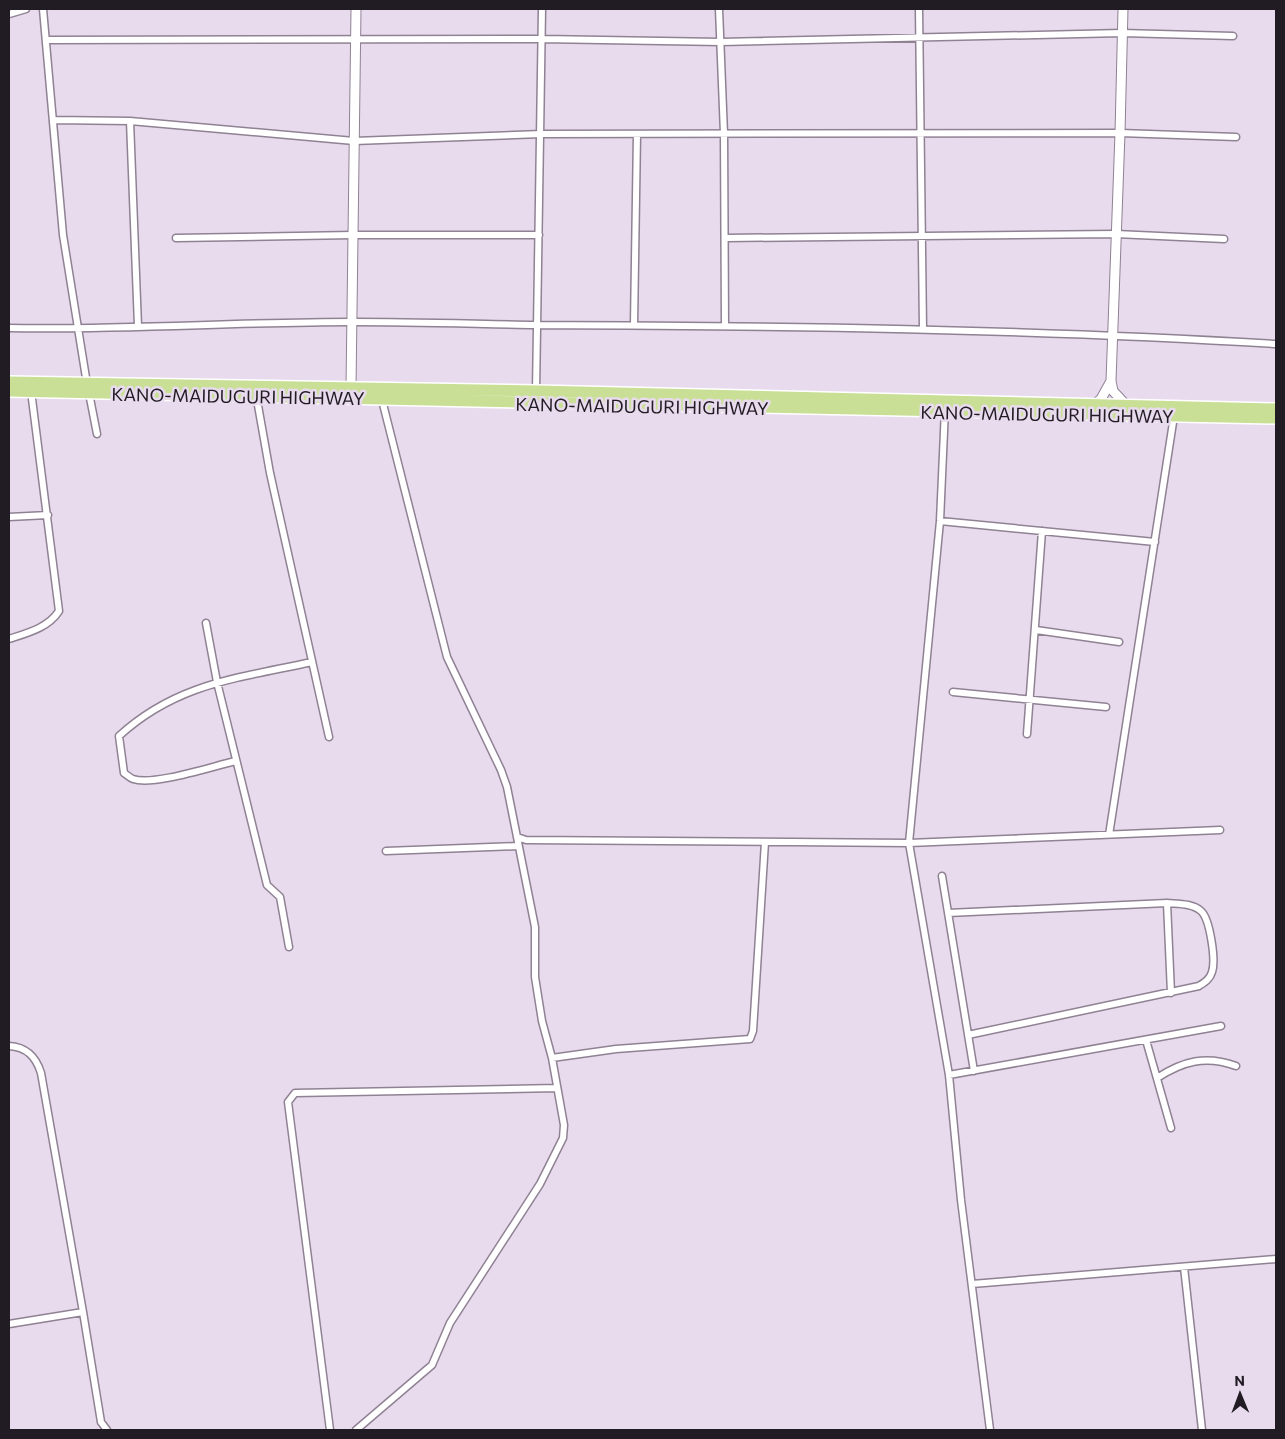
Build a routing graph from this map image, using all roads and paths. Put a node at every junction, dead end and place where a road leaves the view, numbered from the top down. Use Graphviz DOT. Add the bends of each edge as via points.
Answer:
graph roads {
  1 [pos="26,9"];
  2 [pos="43,9"];
  3 [pos="356,9"];
  4 [pos="542,9"];
  5 [pos="719,9"];
  6 [pos="919,9"];
  7 [pos="1122,9"];
  8 [pos="9,14"];
  9 [pos="1122,33"];
  10 [pos="1233,36"];
  11 [pos="920,37"];
  12 [pos="542,39"];
  13 [pos="46,40"];
  14 [pos="356,40"];
  15 [pos="721,42"];
  16 [pos="54,120"];
  17 [pos="130,121"];
  18 [pos="920,133"];
  19 [pos="1120,133"];
  20 [pos="541,134"];
  21 [pos="637,134"];
  22 [pos="724,134"];
  23 [pos="1236,137"];
  24 [pos="354,141"];
  25 [pos="1116,234"];
  26 [pos="353,235"];
  27 [pos="539,235"];
  28 [pos="922,236"];
  29 [pos="176,238"];
  30 [pos="726,238"];
  31 [pos="1224,239"];
  32 [pos="353,322"];
  33 [pos="634,324"];
  34 [pos="725,324"];
  35 [pos="538,325"];
  36 [pos="138,326"];
  37 [pos="9,328"];
  38 [pos="78,329"];
  39 [pos="923,329"];
  40 [pos="1112,335"];
  41 [pos="1276,344"];
  42 [pos="1111,381"];
  43 [pos="9,382"];
  44 [pos="351,387"];
  45 [pos="88,388"];
  46 [pos="9,391"];
  47 [pos="31,391"];
  48 [pos="255,391"];
  49 [pos="536,391"];
  50 [pos="382,400"];
  51 [pos="536,404"];
  52 [pos="1094,405"];
  53 [pos="1127,406"];
  54 [pos="945,407"];
  55 [pos="1276,409"];
  56 [pos="1174,416"];
  57 [pos="1276,418"];
  58 [pos="97,434"];
  59 [pos="48,515"];
  60 [pos="9,517"];
  61 [pos="940,521"];
  62 [pos="1042,531"];
  63 [pos="1155,542"];
  64 [pos="206,623"];
  65 [pos="1036,630"];
  66 [pos="9,640"];
  67 [pos="1118,642"];
  68 [pos="312,662"];
  69 [pos="217,682"];
  70 [pos="953,692"];
  71 [pos="1030,700"];
  72 [pos="1106,707"];
  73 [pos="1027,734"];
  74 [pos="329,737"];
  75 [pos="236,761"];
  76 [pos="1220,830"];
  77 [pos="1109,835"];
  78 [pos="517,837"];
  79 [pos="765,842"];
  80 [pos="909,843"];
  81 [pos="518,846"];
  82 [pos="386,851"];
  83 [pos="942,876"];
  84 [pos="1167,903"];
  85 [pos="948,913"];
  86 [pos="289,947"];
  87 [pos="1171,993"];
  88 [pos="1221,1026"];
  89 [pos="968,1035"];
  90 [pos="1146,1040"];
  91 [pos="9,1046"];
  92 [pos="552,1058"];
  93 [pos="1236,1066"];
  94 [pos="974,1071"];
  95 [pos="949,1075"];
  96 [pos="1157,1078"];
  97 [pos="557,1088"];
  98 [pos="1171,1128"];
  99 [pos="1276,1259"];
  100 [pos="1184,1267"];
  101 [pos="972,1284"];
  102 [pos="83,1312"];
  103 [pos="9,1324"];
  104 [pos="107,1430"];
  105 [pos="330,1430"];
  106 [pos="356,1430"];
  107 [pos="990,1430"];
  108 [pos="1202,1430"];
  1 -- 8 [label="street"];
  2 -- 13 [label="street"];
  3 -- 14 [label="street"];
  4 -- 12 [label="street"];
  5 -- 15 [label="street"];
  6 -- 11 [label="street"];
  7 -- 9 [label="street"];
  9 -- 10 [label="street"];
  9 -- 11 [label="street"];
  9 -- 19 [label="street"];
  11 -- 15 [label="street"];
  11 -- 18 [label="street"];
  12 -- 14 [label="street"];
  12 -- 15 [label="street"];
  12 -- 20 [label="street"];
  13 -- 14 [label="street"];
  13 -- 16 [label="street"];
  14 -- 24 [label="street"];
  15 -- 22 [label="street"];
  16 -- 17 [label="street"];
  16 -- 38 [label="street" via="63,235"];
  17 -- 24 [label="street"];
  17 -- 36 [label="street"];
  18 -- 19 [label="street"];
  18 -- 22 [label="street"];
  18 -- 28 [label="street"];
  19 -- 23 [label="street"];
  19 -- 25 [label="street"];
  20 -- 21 [label="street"];
  20 -- 24 [label="street"];
  20 -- 27 [label="street"];
  21 -- 22 [label="street"];
  21 -- 33 [label="street"];
  22 -- 30 [label="street"];
  24 -- 26 [label="street"];
  25 -- 28 [label="street"];
  25 -- 31 [label="street"];
  25 -- 40 [label="street"];
  26 -- 27 [label="street"];
  26 -- 29 [label="street"];
  26 -- 32 [label="street"];
  27 -- 35 [label="street"];
  28 -- 30 [label="street"];
  28 -- 39 [label="street"];
  30 -- 34 [label="street"];
  32 -- 35 [label="street"];
  32 -- 36 [label="street"];
  32 -- 44 [label="street"];
  33 -- 34 [label="street"];
  33 -- 35 [label="street"];
  34 -- 39 [label="street"];
  35 -- 49 [label="street"];
  36 -- 38 [label="street"];
  37 -- 38 [label="street"];
  38 -- 45 [label="street"];
  39 -- 40 [label="street"];
  40 -- 41 [label="street"];
  40 -- 42 [label="street"];
  42 -- 52 [label="street"];
  42 -- 53 [label="street" via="1113,391"];
  43 -- 45 [label="highway, KANO-MAIDUGURI HIGHWAY"];
  44 -- 48 [label="highway, KANO-MAIDUGURI HIGHWAY"];
  44 -- 49 [label="highway, KANO-MAIDUGURI HIGHWAY"];
  45 -- 47 [label="highway, KANO-MAIDUGURI HIGHWAY"];
  45 -- 48 [label="highway, KANO-MAIDUGURI HIGHWAY"];
  45 -- 58 [label="street"];
  46 -- 47 [label="highway, KANO-MAIDUGURI HIGHWAY"];
  47 -- 59 [label="street"];
  48 -- 50 [label="highway, KANO-MAIDUGURI HIGHWAY"];
  48 -- 68 [label="street"];
  49 -- 51 [label="street"];
  49 -- 54 [label="highway, KANO-MAIDUGURI HIGHWAY"];
  50 -- 51 [label="highway, KANO-MAIDUGURI HIGHWAY"];
  50 -- 78 [label="street" via="447,657 501,770"];
  51 -- 54 [label="highway, KANO-MAIDUGURI HIGHWAY"];
  52 -- 53 [label="highway, KANO-MAIDUGURI HIGHWAY"];
  52 -- 54 [label="highway, KANO-MAIDUGURI HIGHWAY"];
  53 -- 55 [label="highway, KANO-MAIDUGURI HIGHWAY"];
  54 -- 56 [label="highway, KANO-MAIDUGURI HIGHWAY"];
  54 -- 61 [label="street"];
  56 -- 57 [label="highway, KANO-MAIDUGURI HIGHWAY"];
  56 -- 63 [label="street"];
  59 -- 60 [label="street"];
  59 -- 66 [label="street" via="59,611 42,627"];
  61 -- 62 [label="street"];
  61 -- 80 [label="street"];
  62 -- 63 [label="street"];
  62 -- 65 [label="street"];
  63 -- 77 [label="street"];
  64 -- 69 [label="street"];
  65 -- 67 [label="street"];
  65 -- 71 [label="street"];
  68 -- 69 [label="street"];
  68 -- 74 [label="street"];
  69 -- 75 [label="street"];
  69 -- 75 [label="street" via="170,700 119,736 124,773 132,779 145,781"];
  70 -- 71 [label="street"];
  71 -- 72 [label="street"];
  71 -- 73 [label="street"];
  75 -- 86 [label="street" via="267,885 280,897"];
  76 -- 77 [label="street"];
  77 -- 80 [label="street"];
  78 -- 79 [label="street" via="526,840"];
  78 -- 81 [label="street"];
  79 -- 80 [label="street"];
  79 -- 92 [label="street" via="750,1039 616,1049"];
  80 -- 95 [label="street"];
  81 -- 82 [label="street"];
  81 -- 92 [label="street" via="534,928 535,977 542,1021"];
  83 -- 85 [label="street"];
  84 -- 85 [label="street"];
  84 -- 87 [label="street"];
  84 -- 87 [label="street" via="1195,906 1203,913 1213,958 1209,979 1199,986"];
  85 -- 89 [label="street"];
  87 -- 89 [label="street"];
  88 -- 90 [label="street"];
  89 -- 94 [label="street"];
  90 -- 94 [label="street"];
  90 -- 96 [label="street"];
  91 -- 102 [label="street" via="27,1051 36,1059 41,1073"];
  92 -- 97 [label="street"];
  93 -- 96 [label="street" via="1222,1061 1194,1060"];
  94 -- 95 [label="street"];
  95 -- 101 [label="street"];
  96 -- 98 [label="street"];
  97 -- 105 [label="street" via="295,1093 288,1102"];
  97 -- 106 [label="street" via="564,1125 563,1138 540,1184 460,1306 432,1366"];
  99 -- 100 [label="street"];
  100 -- 101 [label="street"];
  100 -- 108 [label="street"];
  101 -- 107 [label="street"];
  102 -- 103 [label="street"];
  102 -- 104 [label="street" via="101,1422"];
}
